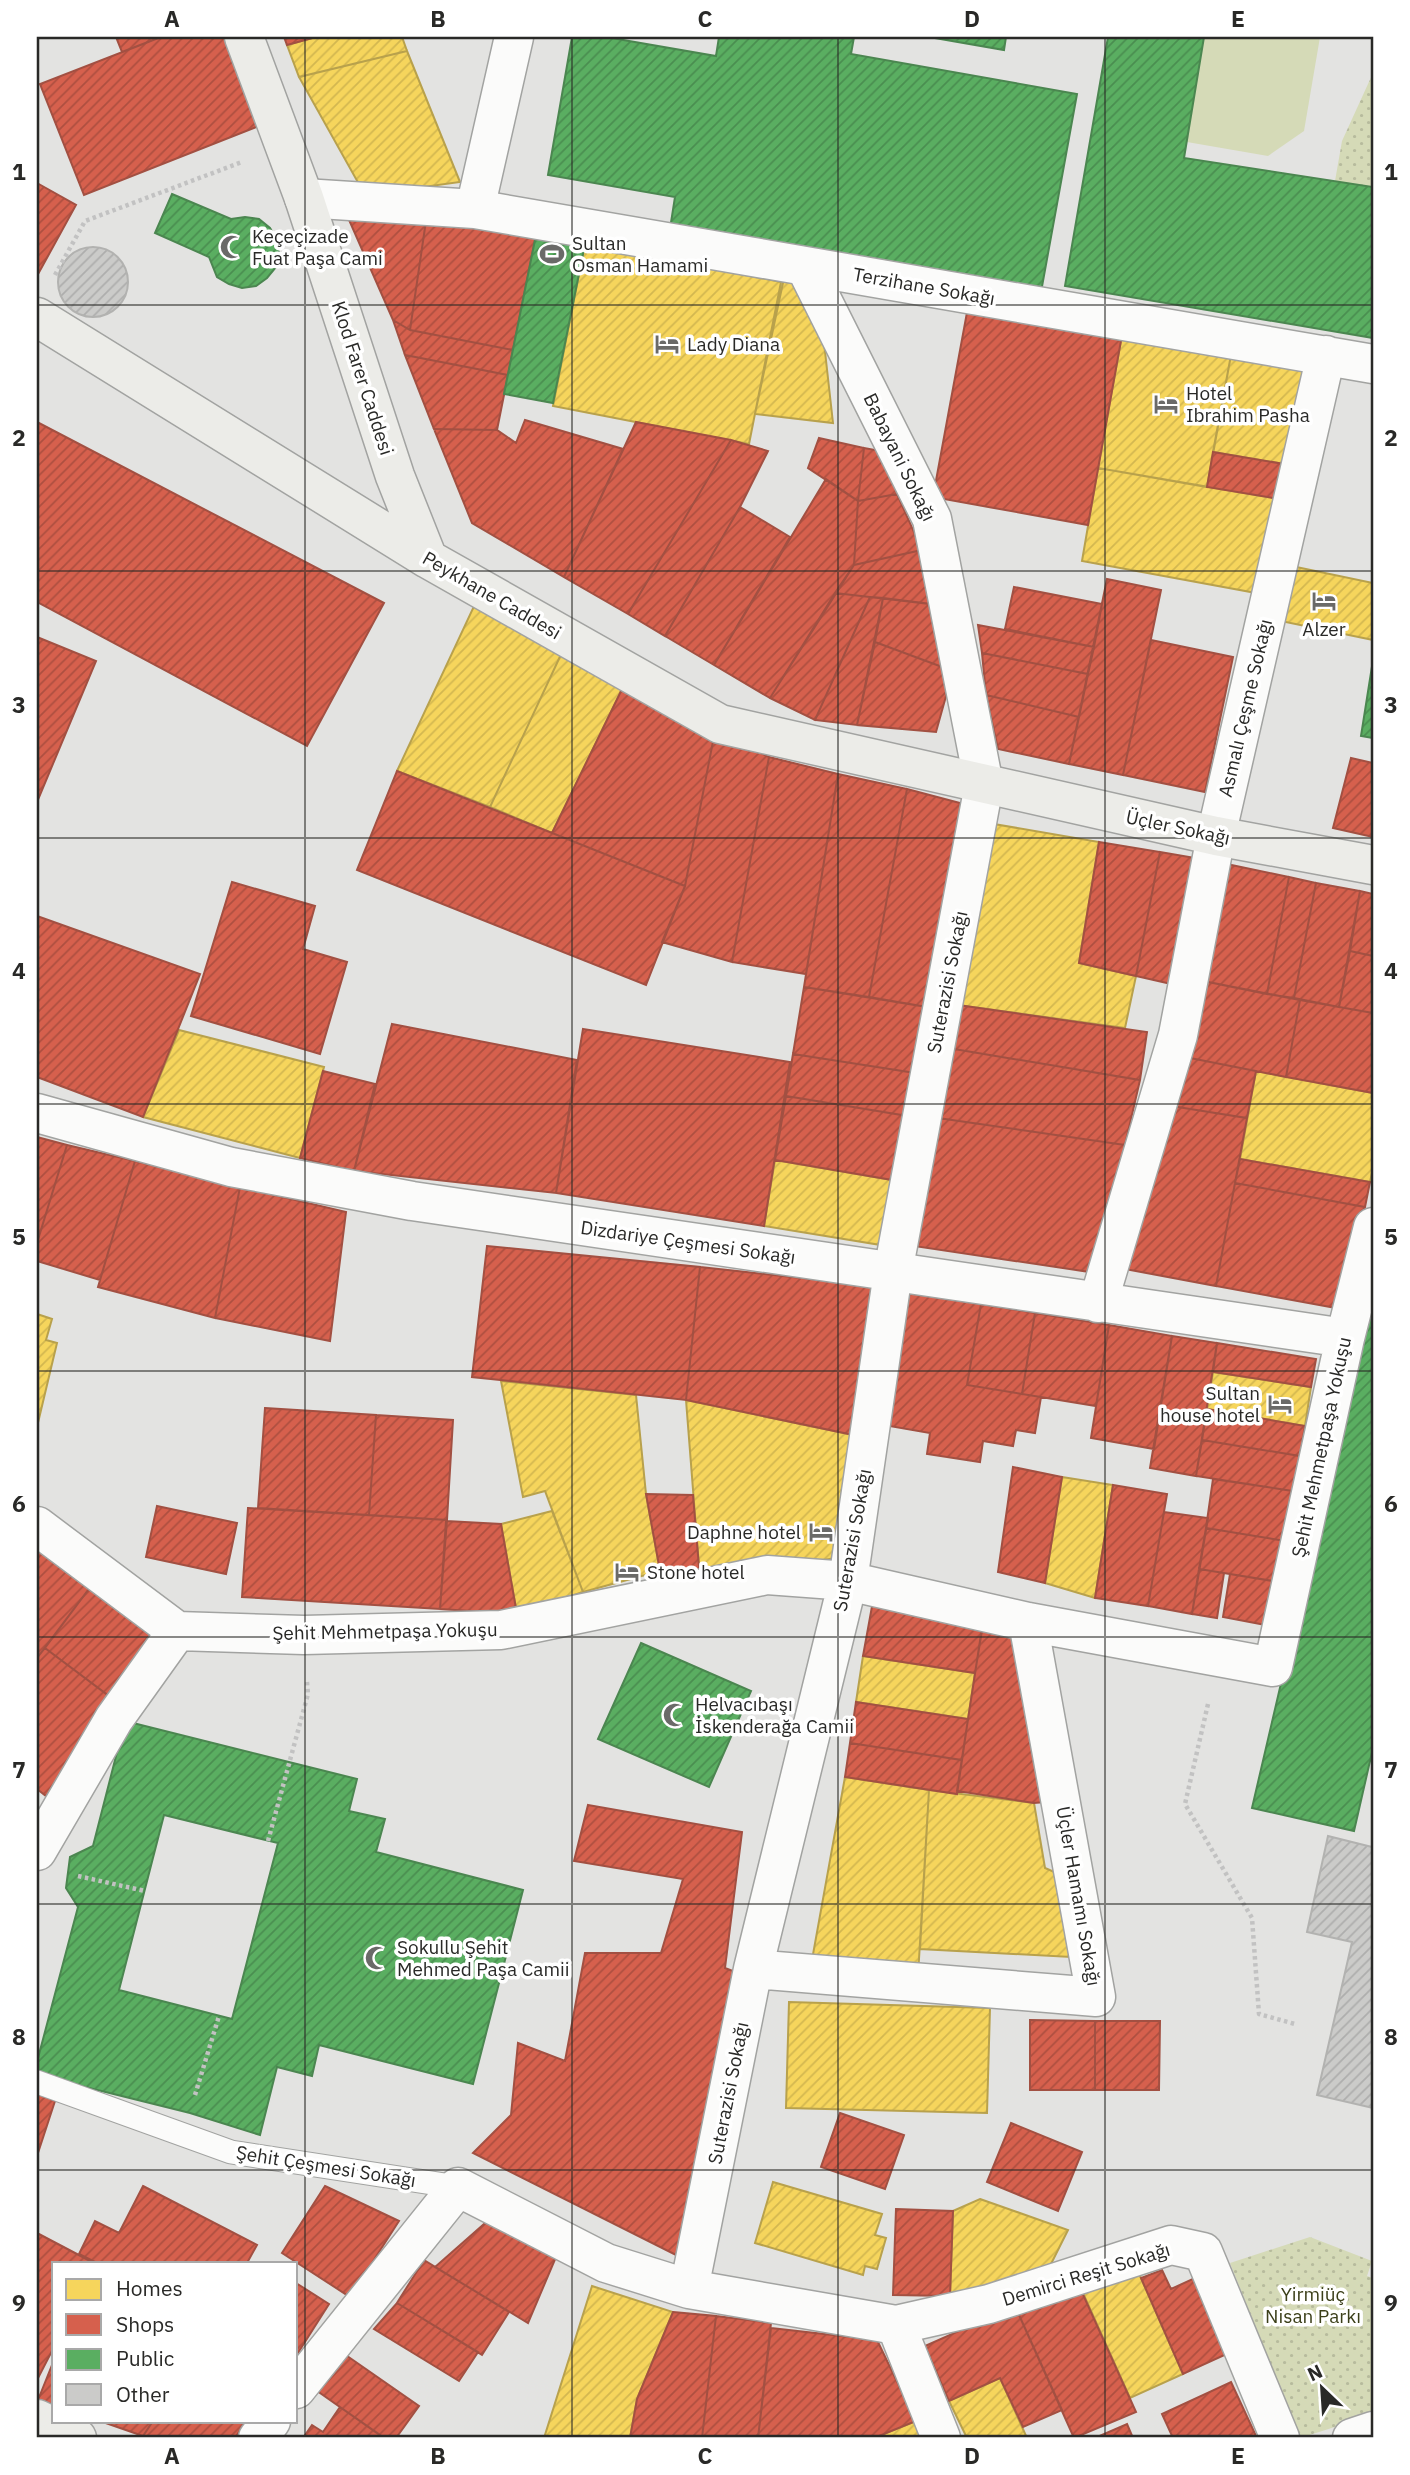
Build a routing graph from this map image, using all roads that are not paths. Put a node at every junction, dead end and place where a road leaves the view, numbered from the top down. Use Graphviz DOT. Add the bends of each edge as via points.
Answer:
graph roads {
  1 [pos="244,37"];
  2 [pos="514,37"];
  3 [pos="304,198"];
  4 [pos="475,209"];
  5 [pos="805,265"];
  6 [pos="37,317"];
  7 [pos="1326,355"];
  8 [pos="1373,365"];
  9 [pos="428,559"];
  10 [pos="984,785"];
  11 [pos="1216,836"];
  12 [pos="1373,865"];
  13 [pos="37,1113"];
  14 [pos="1373,1227"];
  15 [pos="893,1272"];
  16 [pos="1098,1303"];
  17 [pos="1345,1338"];
  18 [pos="37,1526"];
  19 [pos="848,1581"];
  20 [pos="1028,1622"];
  21 [pos="177,1631"];
  22 [pos="37,1851"];
  23 [pos="753,1969"];
  24 [pos="37,2082"];
  25 [pos="458,2187"];
  26 [pos="689,2289"];
  27 [pos="896,2325"];
  28 [pos="298,2387"];
  29 [pos="270,2422"];
  30 [pos="38,2425"];
  31 [pos="1373,2431"];
  32 [pos="77,2438"];
  33 [pos="258,2438"];
  34 [pos="942,2438"];
  35 [pos="1280,2438"];
  36 [pos="1352,2438"];
  1 -- 3 [label="main road, Klod Farer Caddesi"];
  2 -- 4 [label="street"];
  3 -- 4 [label="street, Terzihane Sokağı"];
  3 -- 9 [label="main road, Klod Farer Caddesi" via="395,476"];
  4 -- 5 [label="street, Terzihane Sokağı"];
  5 -- 7 [label="street, Terzihane Sokağı"];
  5 -- 10 [label="street, Babayani Sokağı" via="932,519"];
  6 -- 9 [label="main road, Peykhane Caddesi"];
  7 -- 8 [label="street, Terzihane Sokağı"];
  7 -- 11 [label="street, Asmalı Çeşme Sokağı"];
  9 -- 10 [label="main road, Peykhane Caddesi" via="720,724"];
  10 -- 11 [label="main road, Üçler Sokağı"];
  10 -- 15 [label="street, Suterazisi Sokağı"];
  11 -- 12 [label="main road, Üçler Sokağı"];
  11 -- 16 [label="street, Asmalı Çeşme Sokağı" via="1178,1035"];
  13 -- 15 [label="street, Dizdariye Çeşmesi Sokağı" via="231,1167 412,1202"];
  14 -- 17 [label="street, Şehit Mehmetpaşa Yokuşu"];
  15 -- 16 [label="street, Dizdariye Çeşmesi Sokağı"];
  15 -- 19 [label="street, Suterazisi Sokağı"];
  16 -- 17 [label="street, Dizdariye Çeşmesi Sokağı"];
  17 -- 20 [label="street, Şehit Mehmetpaşa Yokuşu" via="1273,1667"];
  18 -- 21 [label="street"];
  19 -- 20 [label="street"];
  19 -- 21 [label="street, Şehit Mehmetpaşa Yokuşu" via="767,1575 501,1630 304,1635"];
  19 -- 23 [label="street, Suterazisi Sokağı"];
  20 -- 23 [label="street, Üçler Hamamı Sokağı" via="1096,1997"];
  21 -- 22 [label="street" via="114,1719"];
  23 -- 26 [label="street, Suterazisi Sokağı"];
  24 -- 25 [label="lane, Şehit Çeşmesi Sokağı" via="231,2152"];
  25 -- 26 [label="street" via="606,2263"];
  25 -- 28 [label="street"];
  26 -- 27 [label="street"];
  27 -- 34 [label="street"];
  27 -- 35 [label="street, Demirci Reşit Sokağı" via="989,2304 1171,2245 1203,2252"];
  29 -- 33 [label="street"];
  30 -- 32 [label="main road"];
  31 -- 36 [label="street"];
}
